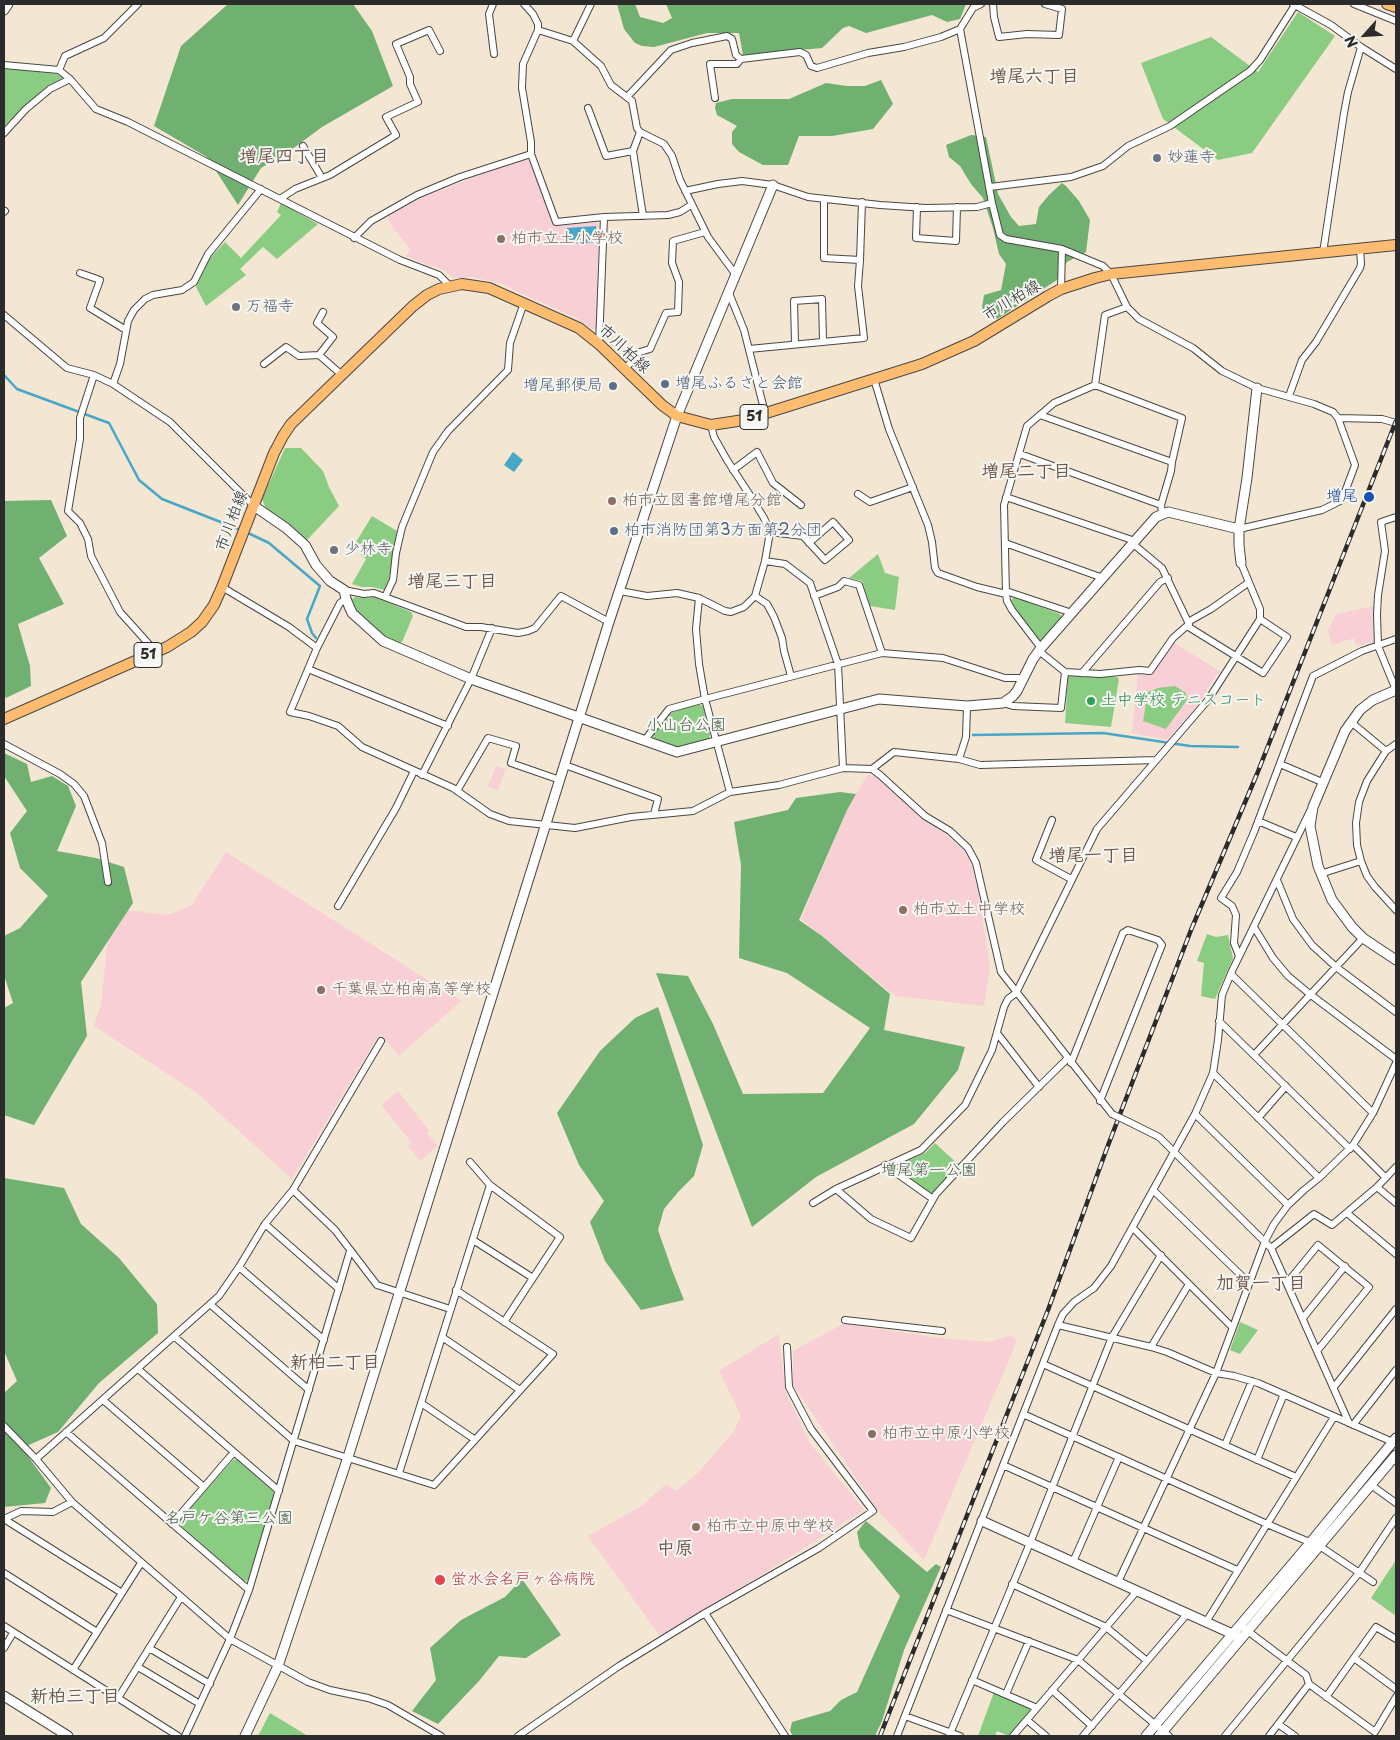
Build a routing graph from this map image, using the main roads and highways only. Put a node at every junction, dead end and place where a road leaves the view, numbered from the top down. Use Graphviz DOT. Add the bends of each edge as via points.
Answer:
graph roads {
  1 [pos="1387,4"];
  2 [pos="1396,7"];
  3 [pos="1396,245"];
  4 [pos="4,718"];
  1 -- 2 [label="main road"];
  3 -- 4 [label="main road, 市川柏線 / 51" via="1111,274 1086,280 1062,289 974,341 922,364 744,420 711,425 677,416 662,405 579,328 489,288 475,285 438,289 413,306 291,424 274,453 214,605 202,622 181,639 156,652"];
}
